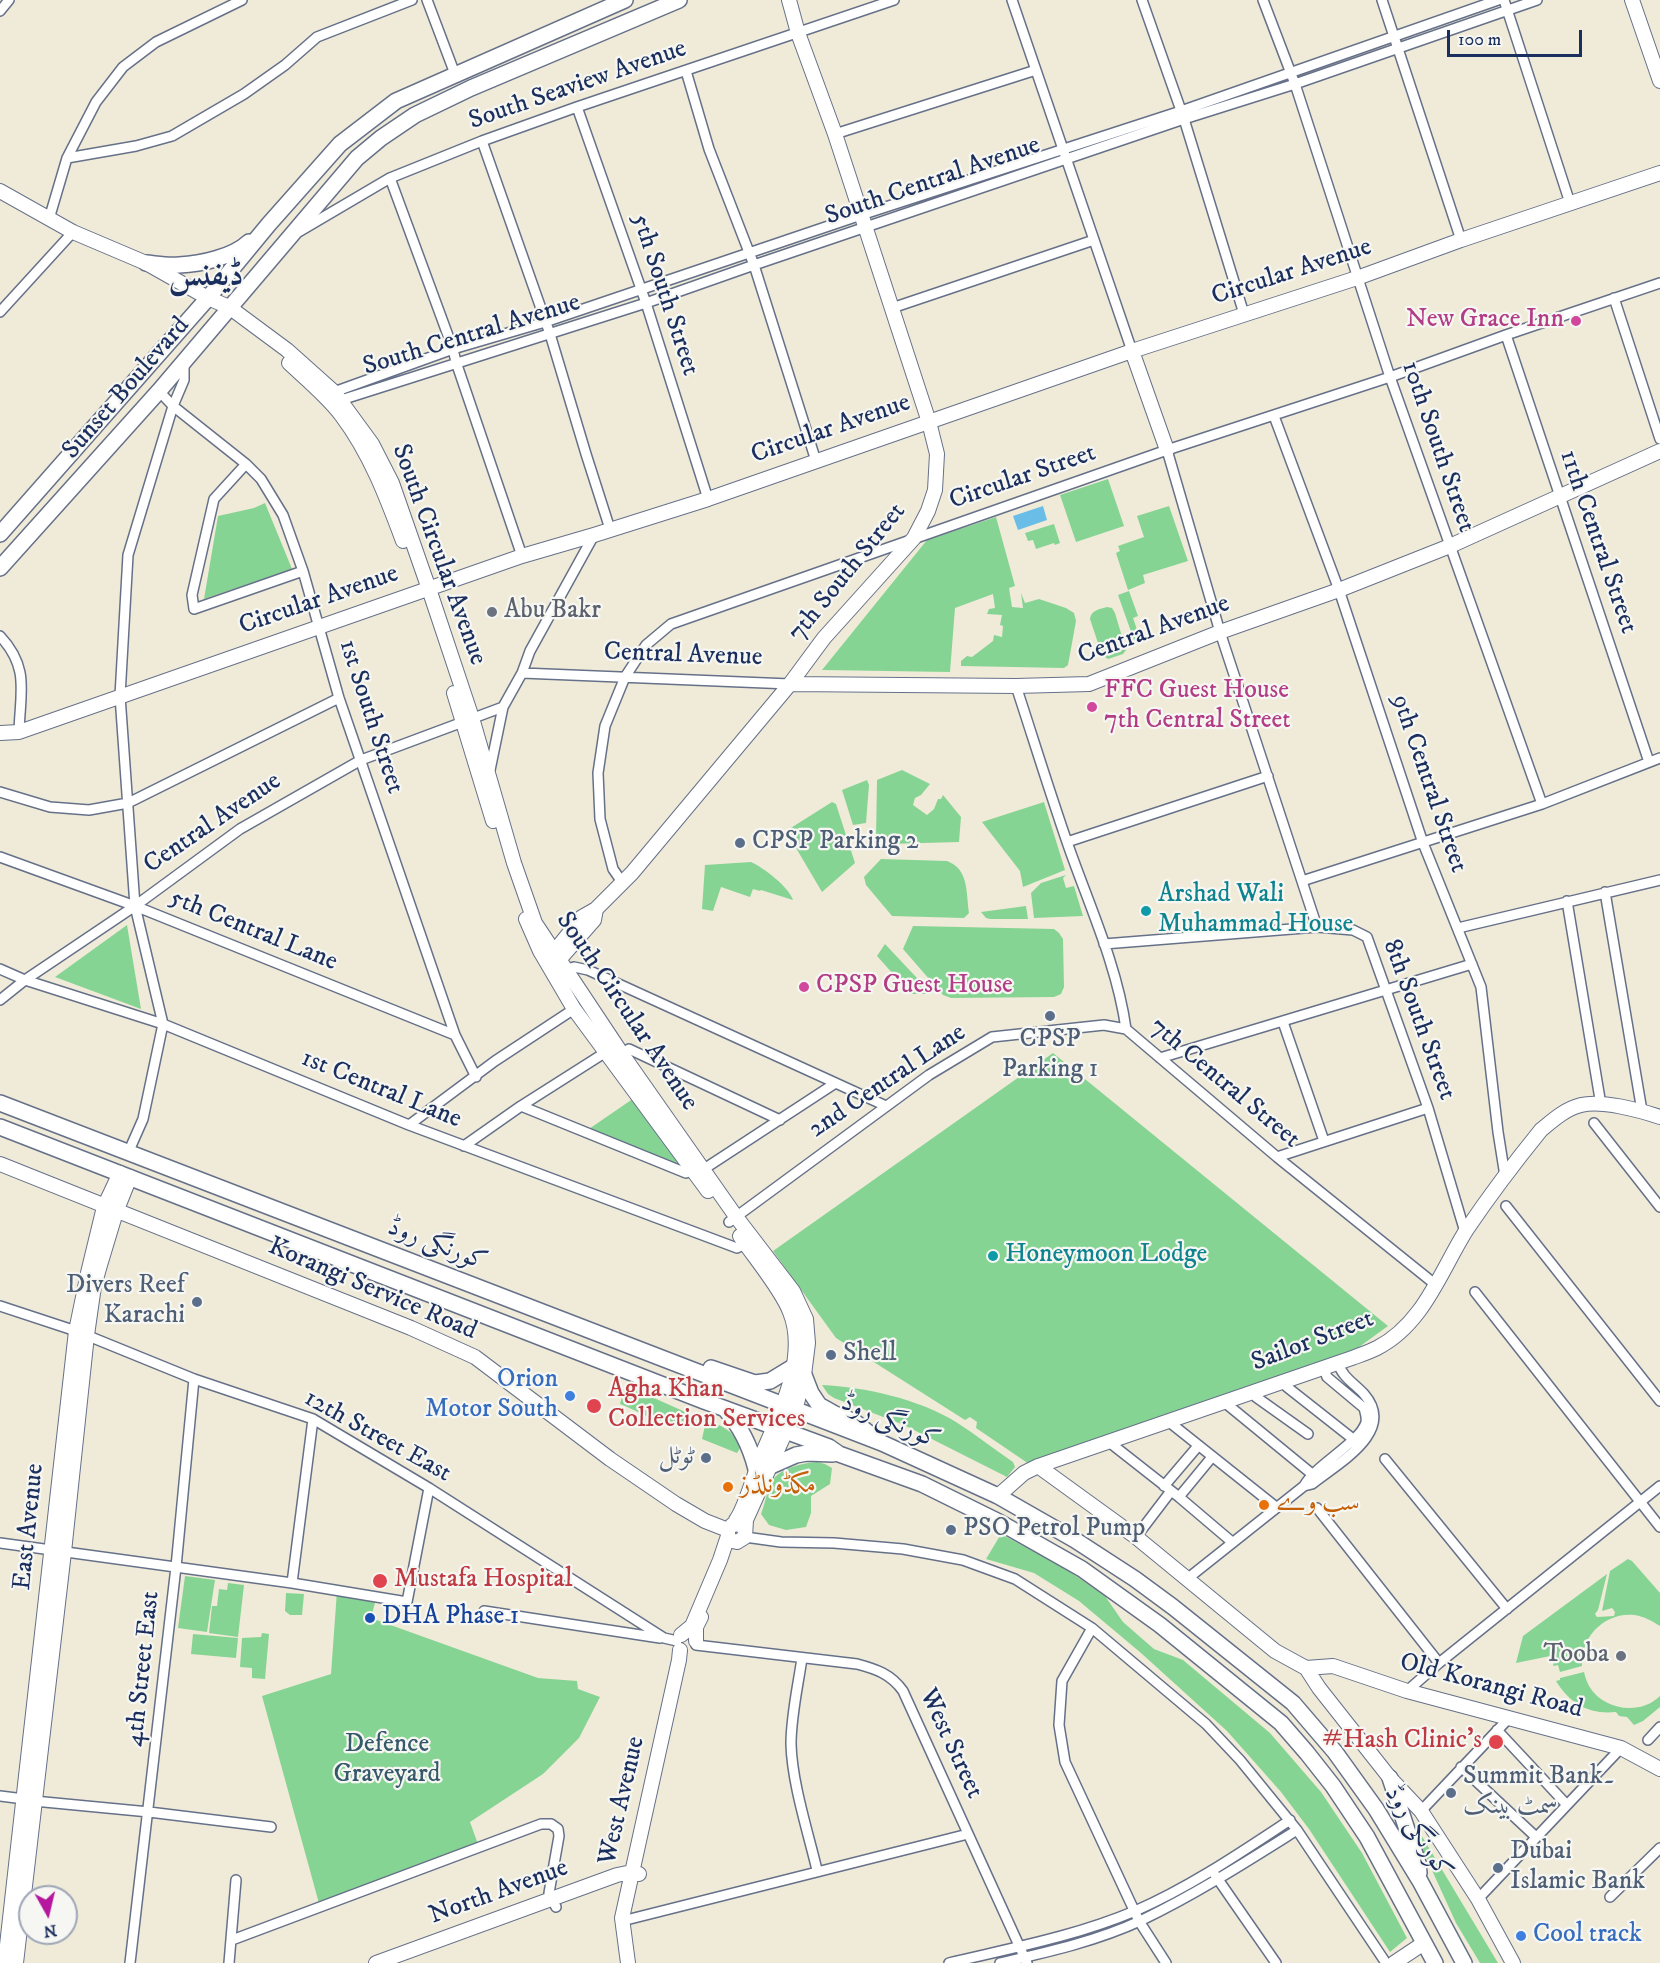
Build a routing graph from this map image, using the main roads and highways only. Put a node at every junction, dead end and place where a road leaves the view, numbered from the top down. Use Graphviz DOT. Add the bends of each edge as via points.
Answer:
graph roads {
  1 [pos="679,0"];
  2 [pos="622,1"];
  3 [pos="547,34"];
  4 [pos="555,53"];
  5 [pos="269,224"];
  6 [pos="146,263"];
  7 [pos="0,534"];
  8 [pos="0,568"];
  9 [pos="0,1103"];
  10 [pos="0,1126"];
  11 [pos="653,1356"];
  12 [pos="725,1409"];
  13 [pos="882,1443"];
  14 [pos="839,1454"];
  15 [pos="771,1466"];
  16 [pos="756,1469"];
  17 [pos="1390,1778"];
  18 [pos="1420,1881"];
  19 [pos="1436,1963"];
  20 [pos="1464,1963"];
  1 -- 4 [label="main road, Sunset Boulevard"];
  2 -- 3 [label="main road, Sunset Boulevard"];
  3 -- 4 [label="main road"];
  3 -- 5 [label="main road, Sunset Boulevard" via="396,101 340,144"];
  4 -- 8 [label="main road, Sunset Boulevard" via="415,115 357,158 159,391"];
  5 -- 6 [label="main road" via="245,246 227,255 178,266"];
  5 -- 7 [label="main road, Sunset Boulevard"];
  9 -- 11 [label="main road, کورنگی روڈ"];
  10 -- 12 [label="main road, کورنگی روڈ"];
  11 -- 13 [label="main road, کورنگی روڈ"];
  11 -- 13 [label="main road" via="677,1355 755,1383 798,1371 819,1404 855,1422"];
  12 -- 14 [label="main road, کورنگی روڈ" via="830,1447"];
  12 -- 16 [label="main road" via="747,1439"];
  13 -- 18 [label="main road, کورنگی روڈ" via="998,1496 1075,1540 1135,1579 1293,1702 1376,1809"];
  14 -- 15 [label="main road" via="807,1453"];
  14 -- 19 [label="main road, کورنگی روڈ" via="922,1484 1082,1569 1160,1625 1281,1723 1333,1786 1367,1837"];
  17 -- 18 [label="main road" via="1418,1863"];
  18 -- 20 [label="main road, کورنگی روڈ"];
}
